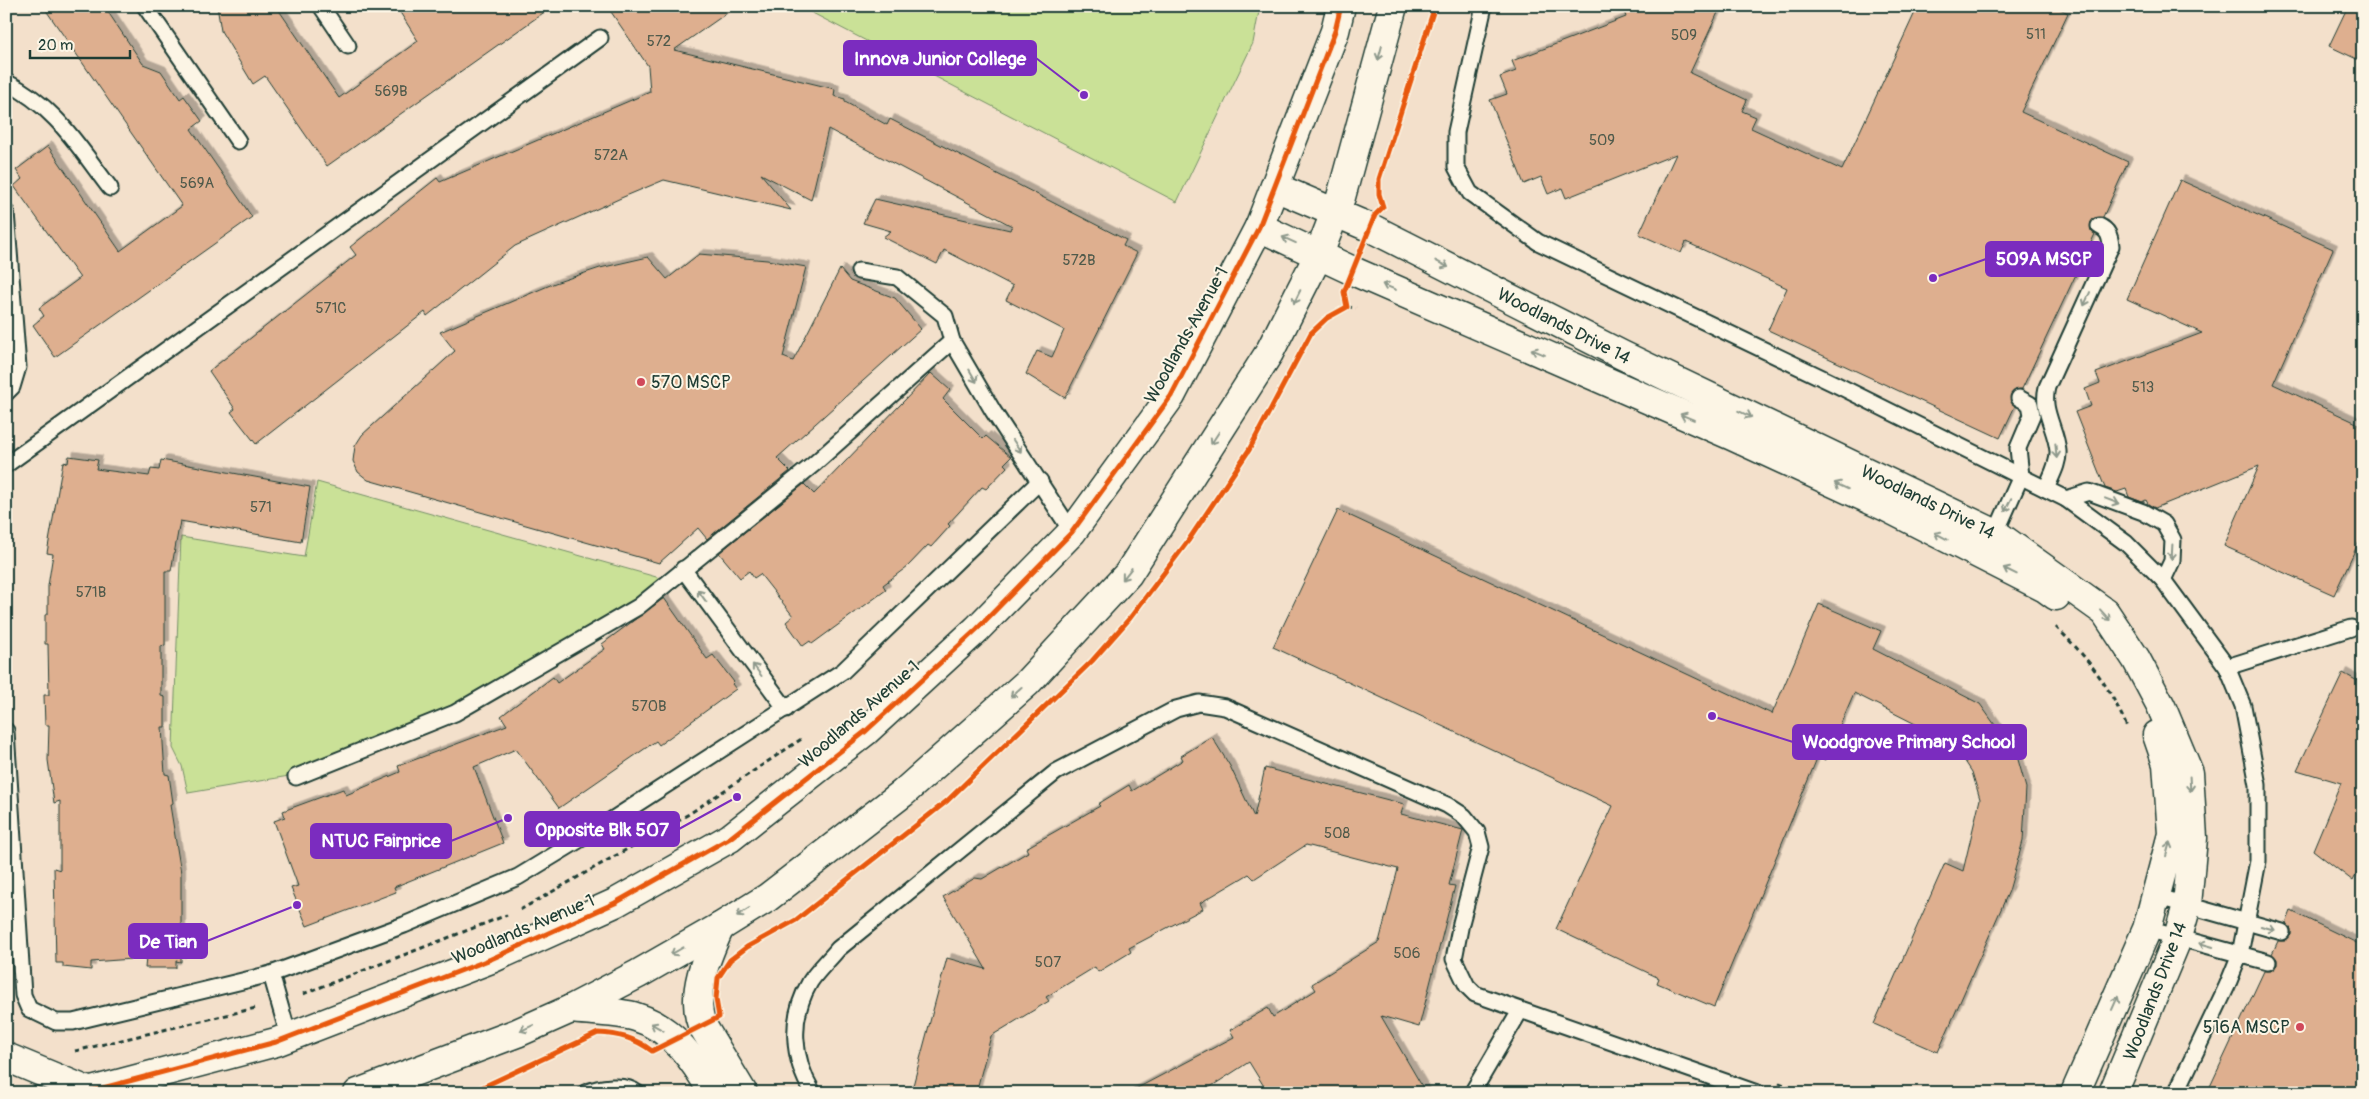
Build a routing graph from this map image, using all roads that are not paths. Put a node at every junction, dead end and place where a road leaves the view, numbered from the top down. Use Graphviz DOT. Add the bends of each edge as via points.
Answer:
graph roads {
  1 [pos="145,6"];
  2 [pos="321,6"];
  3 [pos="1341,6"];
  4 [pos="1393,6"];
  5 [pos="1484,6"];
  6 [pos="600,38"];
  7 [pos="348,46"];
  8 [pos="6,82"];
  9 [pos="238,141"];
  10 [pos="1275,187"];
  11 [pos="110,188"];
  12 [pos="6,212"];
  13 [pos="1335,213"];
  14 [pos="2098,226"];
  15 [pos="1259,227"];
  16 [pos="1319,254"];
  17 [pos="859,271"];
  18 [pos="952,341"];
  19 [pos="6,393"];
  20 [pos="2019,398"];
  21 [pos="6,465"];
  22 [pos="2022,476"];
  23 [pos="1040,481"];
  24 [pos="2046,488"];
  25 [pos="2066,499"];
  26 [pos="1072,532"];
  27 [pos="1996,534"];
  28 [pos="1985,559"];
  29 [pos="683,569"];
  30 [pos="2163,580"];
  31 [pos="2351,628"];
  32 [pos="2227,666"];
  33 [pos="786,709"];
  34 [pos="6,731"];
  35 [pos="296,777"];
  36 [pos="2155,896"];
  37 [pos="2187,906"];
  38 [pos="2246,921"];
  39 [pos="720,927"];
  40 [pos="2147,929"];
  41 [pos="2282,932"];
  42 [pos="2178,937"];
  43 [pos="2240,954"];
  44 [pos="2268,962"];
  45 [pos="271,974"];
  46 [pos="571,1008"];
  47 [pos="1520,1011"];
  48 [pos="289,1037"];
  49 [pos="6,1057"];
  50 [pos="1721,1087"];
  51 [pos="87,1092"];
  52 [pos="358,1093"];
  53 [pos="585,1093"];
  54 [pos="637,1093"];
  55 [pos="713,1093"];
  56 [pos="743,1093"];
  57 [pos="813,1093"];
  58 [pos="1472,1093"];
  59 [pos="1757,1093"];
  60 [pos="2075,1093"];
  61 [pos="2113,1093"];
  62 [pos="2176,1093"];
  1 -- 9 [label="lane"];
  2 -- 7 [label="lane"];
  3 -- 10 [label="street, Woodlands Avenue 1"];
  4 -- 13 [label="street, one-way"];
  5 -- 22 [label="lane" via="1456,132 1456,167 1470,193 1538,242"];
  6 -- 21 [label="lane"];
  8 -- 11 [label="lane" via="28,93 53,114"];
  10 -- 13 [label="street, Woodlands Drive 14"];
  10 -- 15 [label="street, Woodlands Avenue 1"];
  12 -- 19 [label="lane" via="18,367 12,387"];
  13 -- 16 [label="street"];
  13 -- 27 [label="street, Woodlands Drive 14, one-way"];
  14 -- 24 [label="lane, one-way" via="2110,236 2111,246 2044,397 2058,451"];
  16 -- 15 [label="street, Woodlands Drive 14, one-way"];
  15 -- 26 [label="street, Woodlands Avenue 1" via="1171,396"];
  28 -- 16 [label="street, Woodlands Drive 14, one-way" via="1886,507 1732,436 1353,272"];
  16 -- 39 [label="street, one-way" via="1269,353 1128,574 1026,683 903,794 767,898"];
  17 -- 18 [label="lane" via="896,278 945,316"];
  18 -- 23 [label="lane, one-way"];
  18 -- 29 [label="lane" via="814,464"];
  20 -- 22 [label="lane" via="2030,404 2032,415 2018,448"];
  22 -- 24 [label="lane"];
  22 -- 27 [label="lane, one-way"];
  23 -- 26 [label="lane"];
  23 -- 33 [label="lane" via="843,671"];
  24 -- 25 [label="lane"];
  25 -- 30 [label="lane" via="2126,542"];
  25 -- 30 [label="lane, one-way" via="2089,492 2143,512 2164,524 2173,540 2172,561"];
  26 -- 48 [label="street, Woodlands Avenue 1" via="977,629 866,731 730,838 616,904 491,960"];
  27 -- 28 [label="lane"];
  27 -- 37 [label="street, Woodlands Drive 14, one-way" via="2105,612 2136,659 2161,706 2189,773 2192,838"];
  36 -- 28 [label="street, Woodlands Drive 14, one-way" via="2172,834 2167,764 2149,710 2119,659 2087,621 2045,588"];
  33 -- 29 [label="lane, one-way"];
  29 -- 35 [label="lane" via="638,607 455,713"];
  30 -- 32 [label="lane"];
  31 -- 32 [label="lane"];
  32 -- 38 [label="lane" via="2243,706 2258,785 2258,861"];
  33 -- 45 [label="lane" via="518,877 404,925"];
  34 -- 45 [label="lane" via="24,995 29,1010 56,1022 73,1022"];
  36 -- 37 [label="lane"];
  36 -- 40 [label="street, Woodlands Drive 14"];
  37 -- 38 [label="lane"];
  37 -- 42 [label="street, Woodlands Drive 14"];
  38 -- 41 [label="lane, one-way"];
  38 -- 43 [label="lane"];
  39 -- 46 [label="street, one-way"];
  39 -- 56 [label="street" via="702,973 698,1015"];
  40 -- 42 [label="lane"];
  60 -- 40 [label="street, Woodlands Drive 14, one-way"];
  43 -- 42 [label="lane, one-way"];
  42 -- 61 [label="street, Woodlands Drive 14"];
  43 -- 44 [label="lane"];
  43 -- 62 [label="lane"];
  45 -- 48 [label="lane"];
  46 -- 52 [label="street, one-way" via="517,1033"];
  55 -- 46 [label="street, one-way" via="675,1038 636,1016"];
  47 -- 50 [label="lane"];
  47 -- 57 [label="lane" via="1475,994 1454,959 1481,847 1477,832 1464,816 1447,805 1225,706 1199,702 1176,709 1056,772 838,949 810,982 795,1016 796,1046 805,1079"];
  47 -- 58 [label="lane"];
  48 -- 51 [label="street, Woodlands Avenue 1"];
  49 -- 51 [label="street"];
  50 -- 59 [label="lane"];
  53 -- 54 [label="lane" via="612,1088 632,1089"];
}
